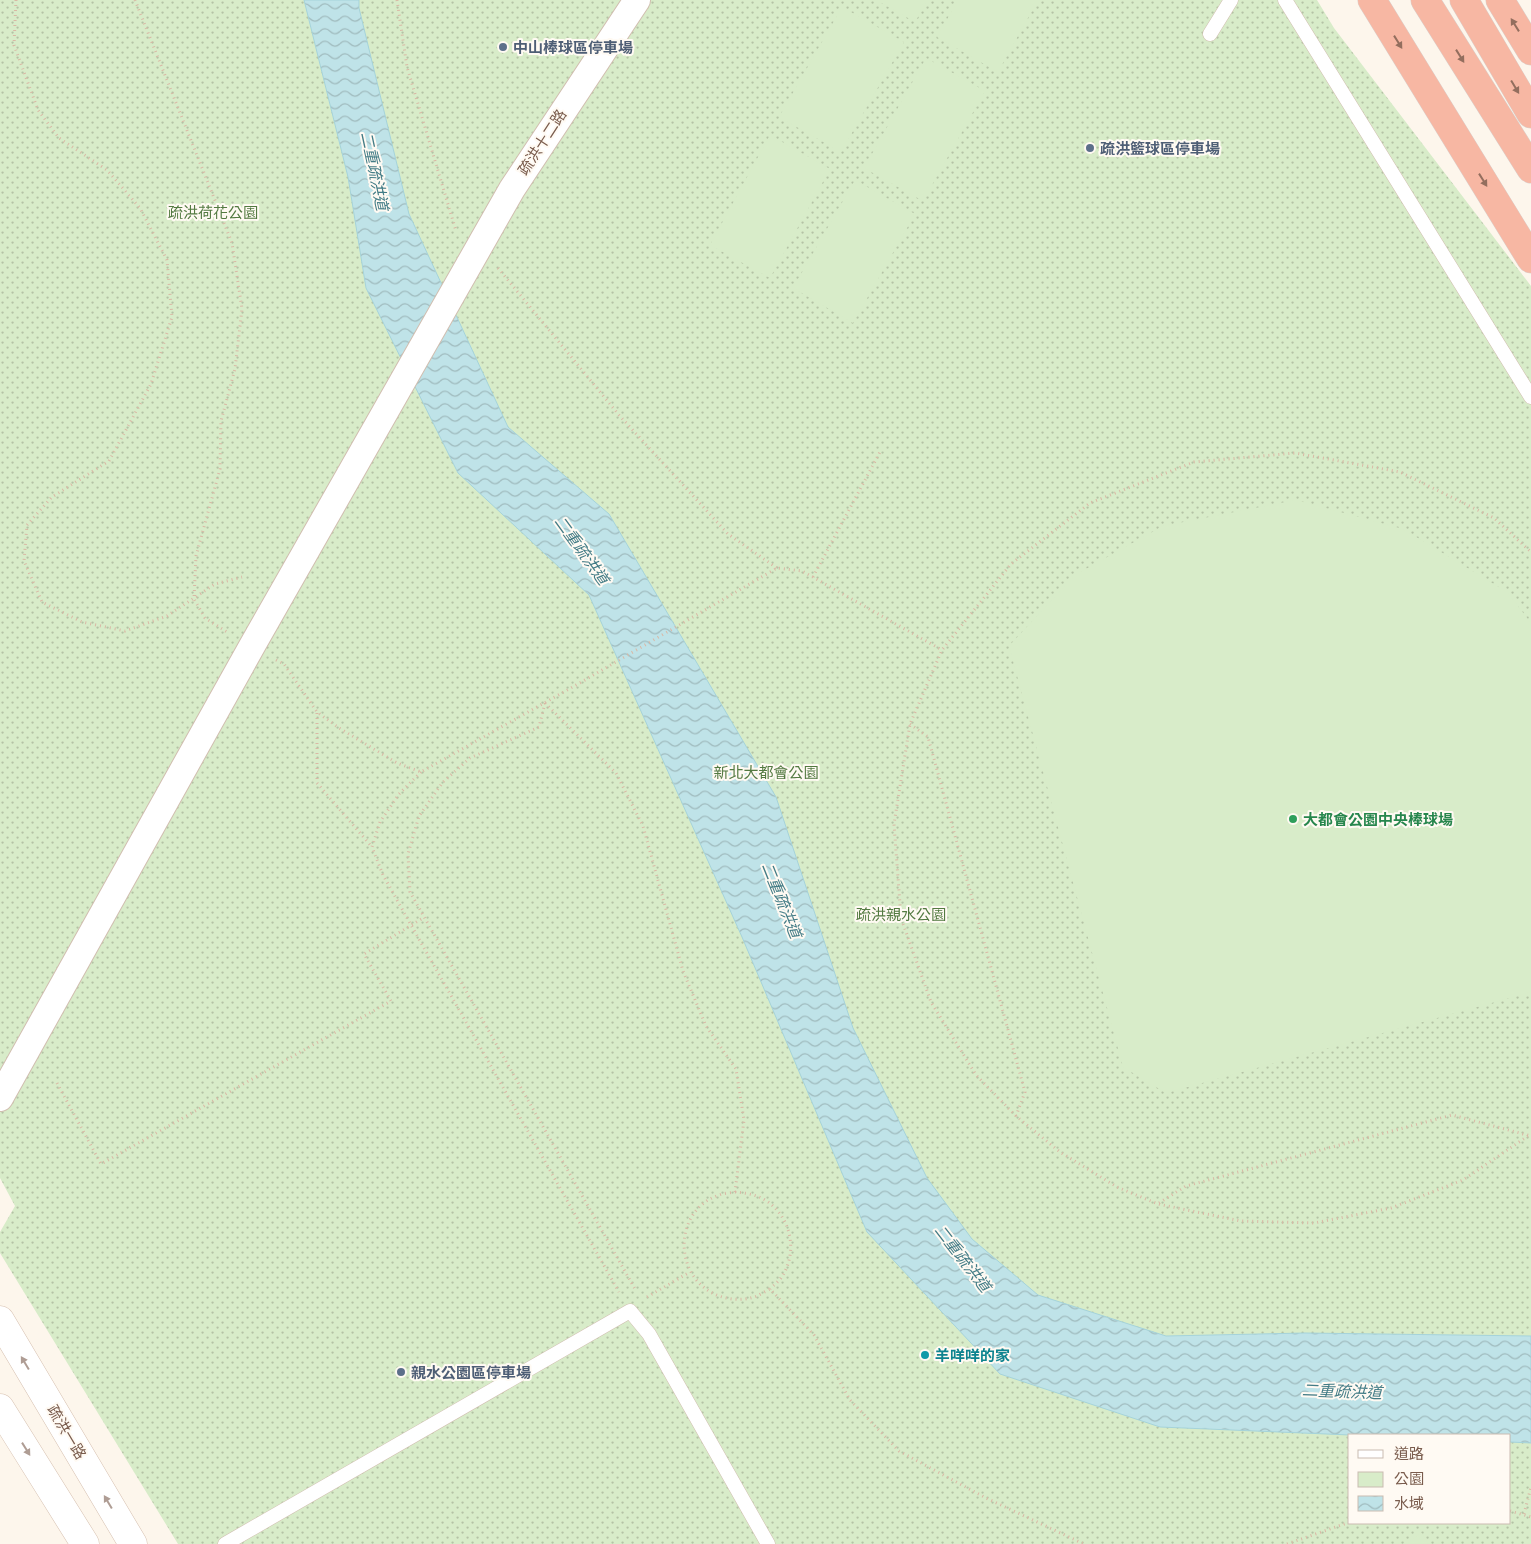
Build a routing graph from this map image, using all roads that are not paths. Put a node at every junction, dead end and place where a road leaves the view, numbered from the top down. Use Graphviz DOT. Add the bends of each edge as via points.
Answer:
graph roads {
  1 [pos="637,0"];
  2 [pos="1231,0"];
  3 [pos="1285,0"];
  4 [pos="1372,0"];
  5 [pos="1425,0"];
  6 [pos="1500,0"];
  7 [pos="1468,7"];
  8 [pos="1210,34"];
  9 [pos="1531,51"];
  10 [pos="1531,114"];
  11 [pos="1531,169"];
  12 [pos="1531,259"];
  13 [pos="1531,397"];
  14 [pos="0,1098"];
  15 [pos="0,1320"];
  16 [pos="0,1408"];
  17 [pos="85,1544"];
  18 [pos="133,1544"];
  19 [pos="225,1544"];
  20 [pos="768,1544"];
  1 -- 14 [label="street, 疏洪十二路" via="512,189 476,250"];
  2 -- 8 [label="lane"];
  3 -- 13 [label="lane"];
  4 -- 12 [label="highway, one-way"];
  5 -- 11 [label="highway, one-way"];
  9 -- 6 [label="highway, one-way"];
  7 -- 10 [label="highway, one-way"];
  18 -- 15 [label="street, 疏洪一路, one-way"];
  16 -- 17 [label="street, one-way"];
  19 -- 20 [label="lane" via="630,1311 649,1334"];
}
